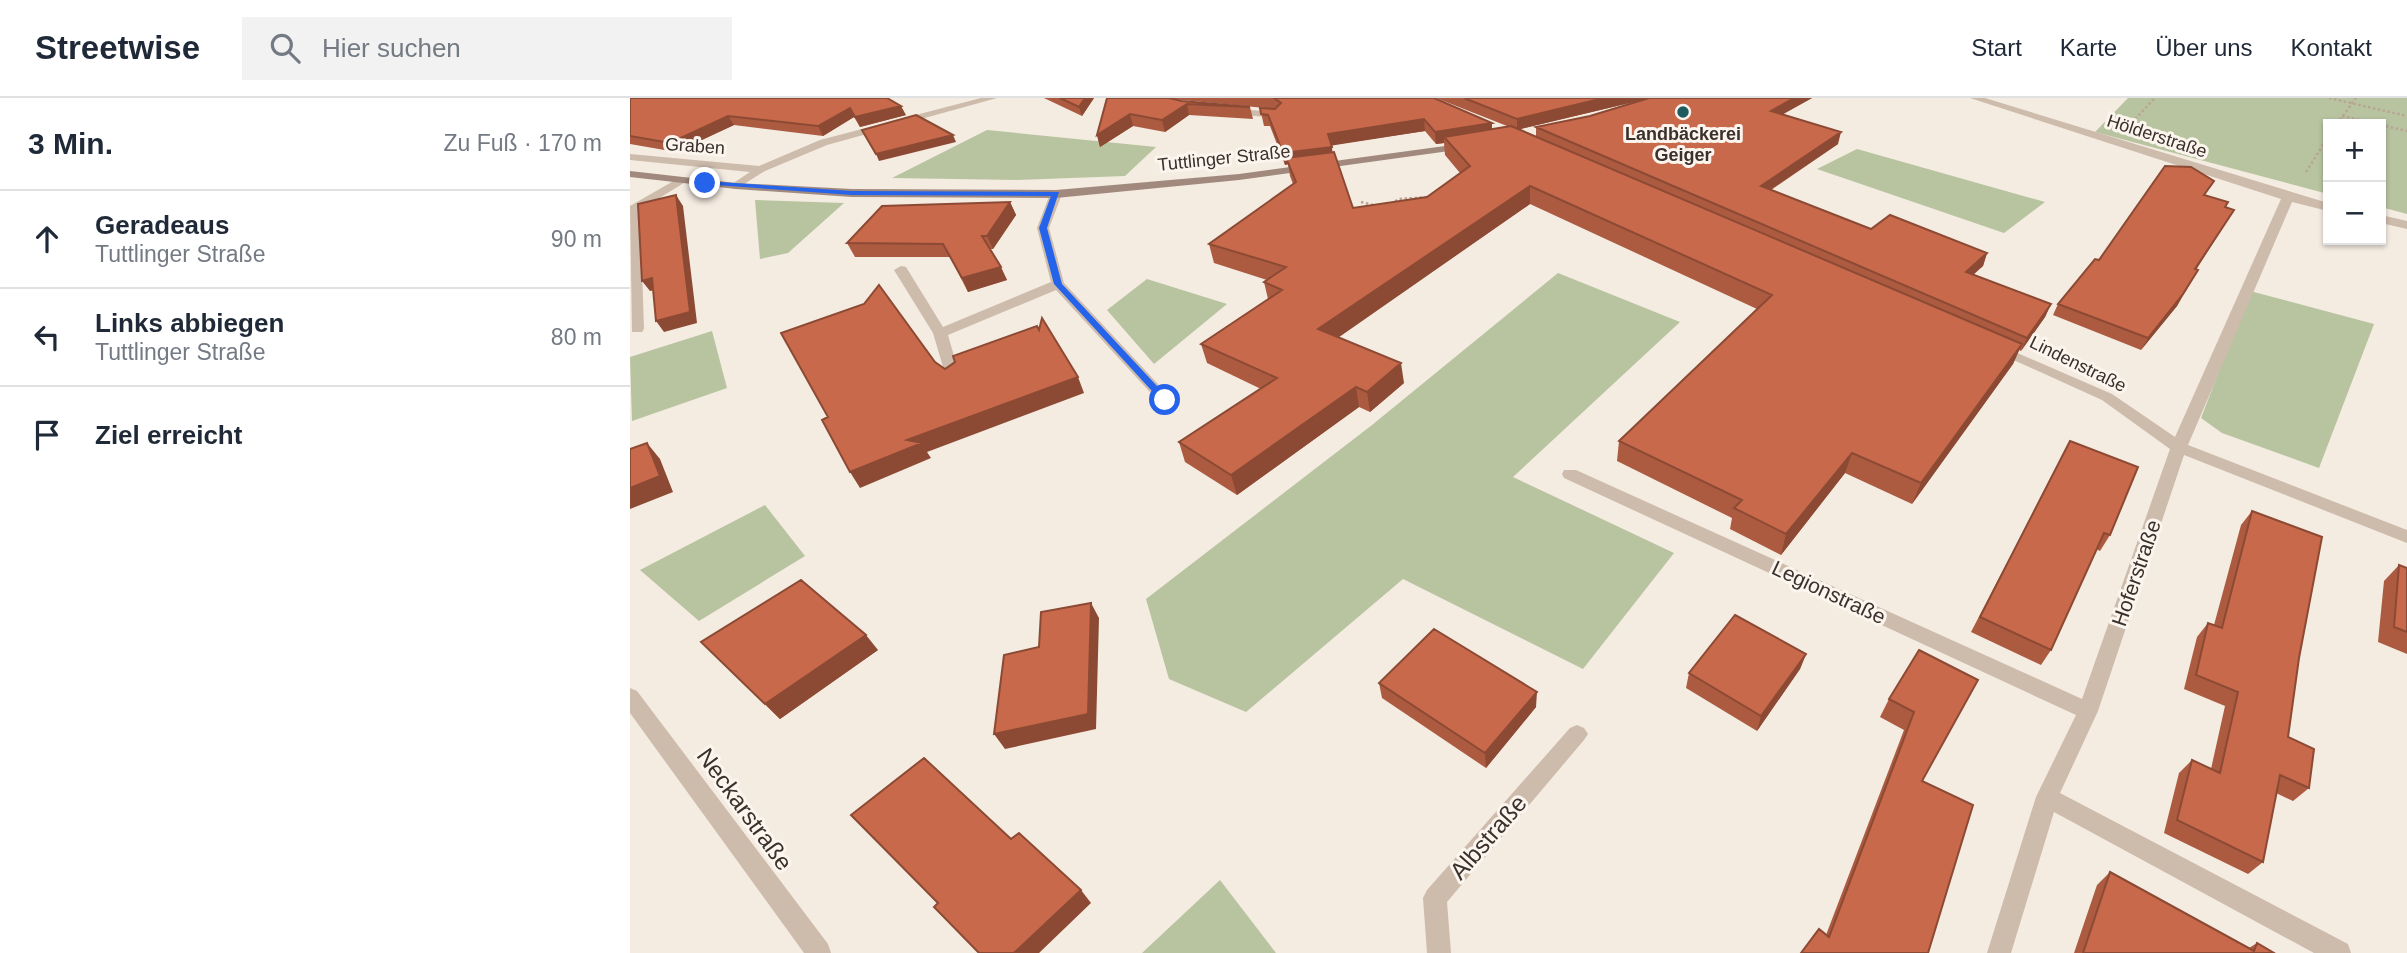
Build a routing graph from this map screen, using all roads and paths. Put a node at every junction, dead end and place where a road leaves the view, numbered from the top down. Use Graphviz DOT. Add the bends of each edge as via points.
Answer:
graph roads {
  1 [pos="992,98"];
  2 [pos="1975,98"];
  3 [pos="2329,98"];
  4 [pos="2356,98"];
  5 [pos="973,100"];
  6 [pos="2350,103"];
  7 [pos="1211,109"];
  8 [pos="1276,115"];
  9 [pos="2342,116"];
  10 [pos="2407,116"];
  11 [pos="2340,119"];
  12 [pos="2354,119"];
  13 [pos="2386,126"];
  14 [pos="2407,131"];
  15 [pos="1482,144"];
  16 [pos="2323,145"];
  17 [pos="630,157"];
  18 [pos="758,169"];
  19 [pos="630,174"];
  20 [pos="2301,180"];
  21 [pos="681,181"];
  22 [pos="736,186"];
  23 [pos="1056,194"];
  24 [pos="1428,197"];
  25 [pos="2288,197"];
  26 [pos="1361,202"];
  27 [pos="2323,206"];
  28 [pos="2386,220"];
  29 [pos="2407,225"];
  30 [pos="901,270"];
  31 [pos="1058,284"];
  32 [pos="637,329"];
  33 [pos="940,333"];
  34 [pos="1979,341"];
  35 [pos="953,377"];
  36 [pos="1165,400"];
  37 [pos="2179,447"];
  38 [pos="1570,474"];
  39 [pos="2407,537"];
  40 [pos="630,697"];
  41 [pos="2088,711"];
  42 [pos="1577,734"];
  43 [pos="2047,797"];
  44 [pos="818,953"];
  45 [pos="1439,953"];
  46 [pos="1999,953"];
  47 [pos="2339,953"];
  1 -- 5 [label="street"];
  2 -- 25 [label="street, Hölderstraße"];
  3 -- 6 [label="path"];
  4 -- 6 [label="path"];
  5 -- 18 [label="street" via="791,153"];
  6 -- 9 [label="path"];
  6 -- 10 [label="path"];
  7 -- 8 [label="street"];
  9 -- 11 [label="path"];
  9 -- 12 [label="path"];
  13 -- 14 [label="path"];
  15 -- 23 [label="street, Tuttlinger Straße" via="1239,177"];
  16 -- 20 [label="path"];
  17 -- 18 [label="street, Graben"];
  18 -- 22 [label="street"];
  19 -- 21 [label="street, Tuttlinger Straße"];
  21 -- 22 [label="street, Tuttlinger Straße"];
  21 -- 32 [label="street" via="634,208"];
  22 -- 23 [label="street, Tuttlinger Straße" via="852,193"];
  23 -- 31 [label="street" via="1043,228"];
  24 -- 26 [label="path" via="1399,199 1384,209"];
  25 -- 27 [label="street, Hölderstraße"];
  25 -- 37 [label="street, Hoferstraße"];
  28 -- 29 [label="street"];
  30 -- 33 [label="street"];
  31 -- 33 [label="street"];
  31 -- 36 [label="street"];
  33 -- 35 [label="street"];
  34 -- 37 [label="street, Lindenstraße" via="2107,397"];
  37 -- 39 [label="street, Lindenstraße"];
  37 -- 41 [label="street, Hoferstraße"];
  38 -- 41 [label="street, Legionstraße"];
  40 -- 44 [label="street, Neckarstraße"];
  41 -- 43 [label="street, Hoferstraße"];
  42 -- 45 [label="street, Albstraße" via="1435,898"];
  43 -- 46 [label="street, Hoferstraße"];
  43 -- 47 [label="street"];
}
